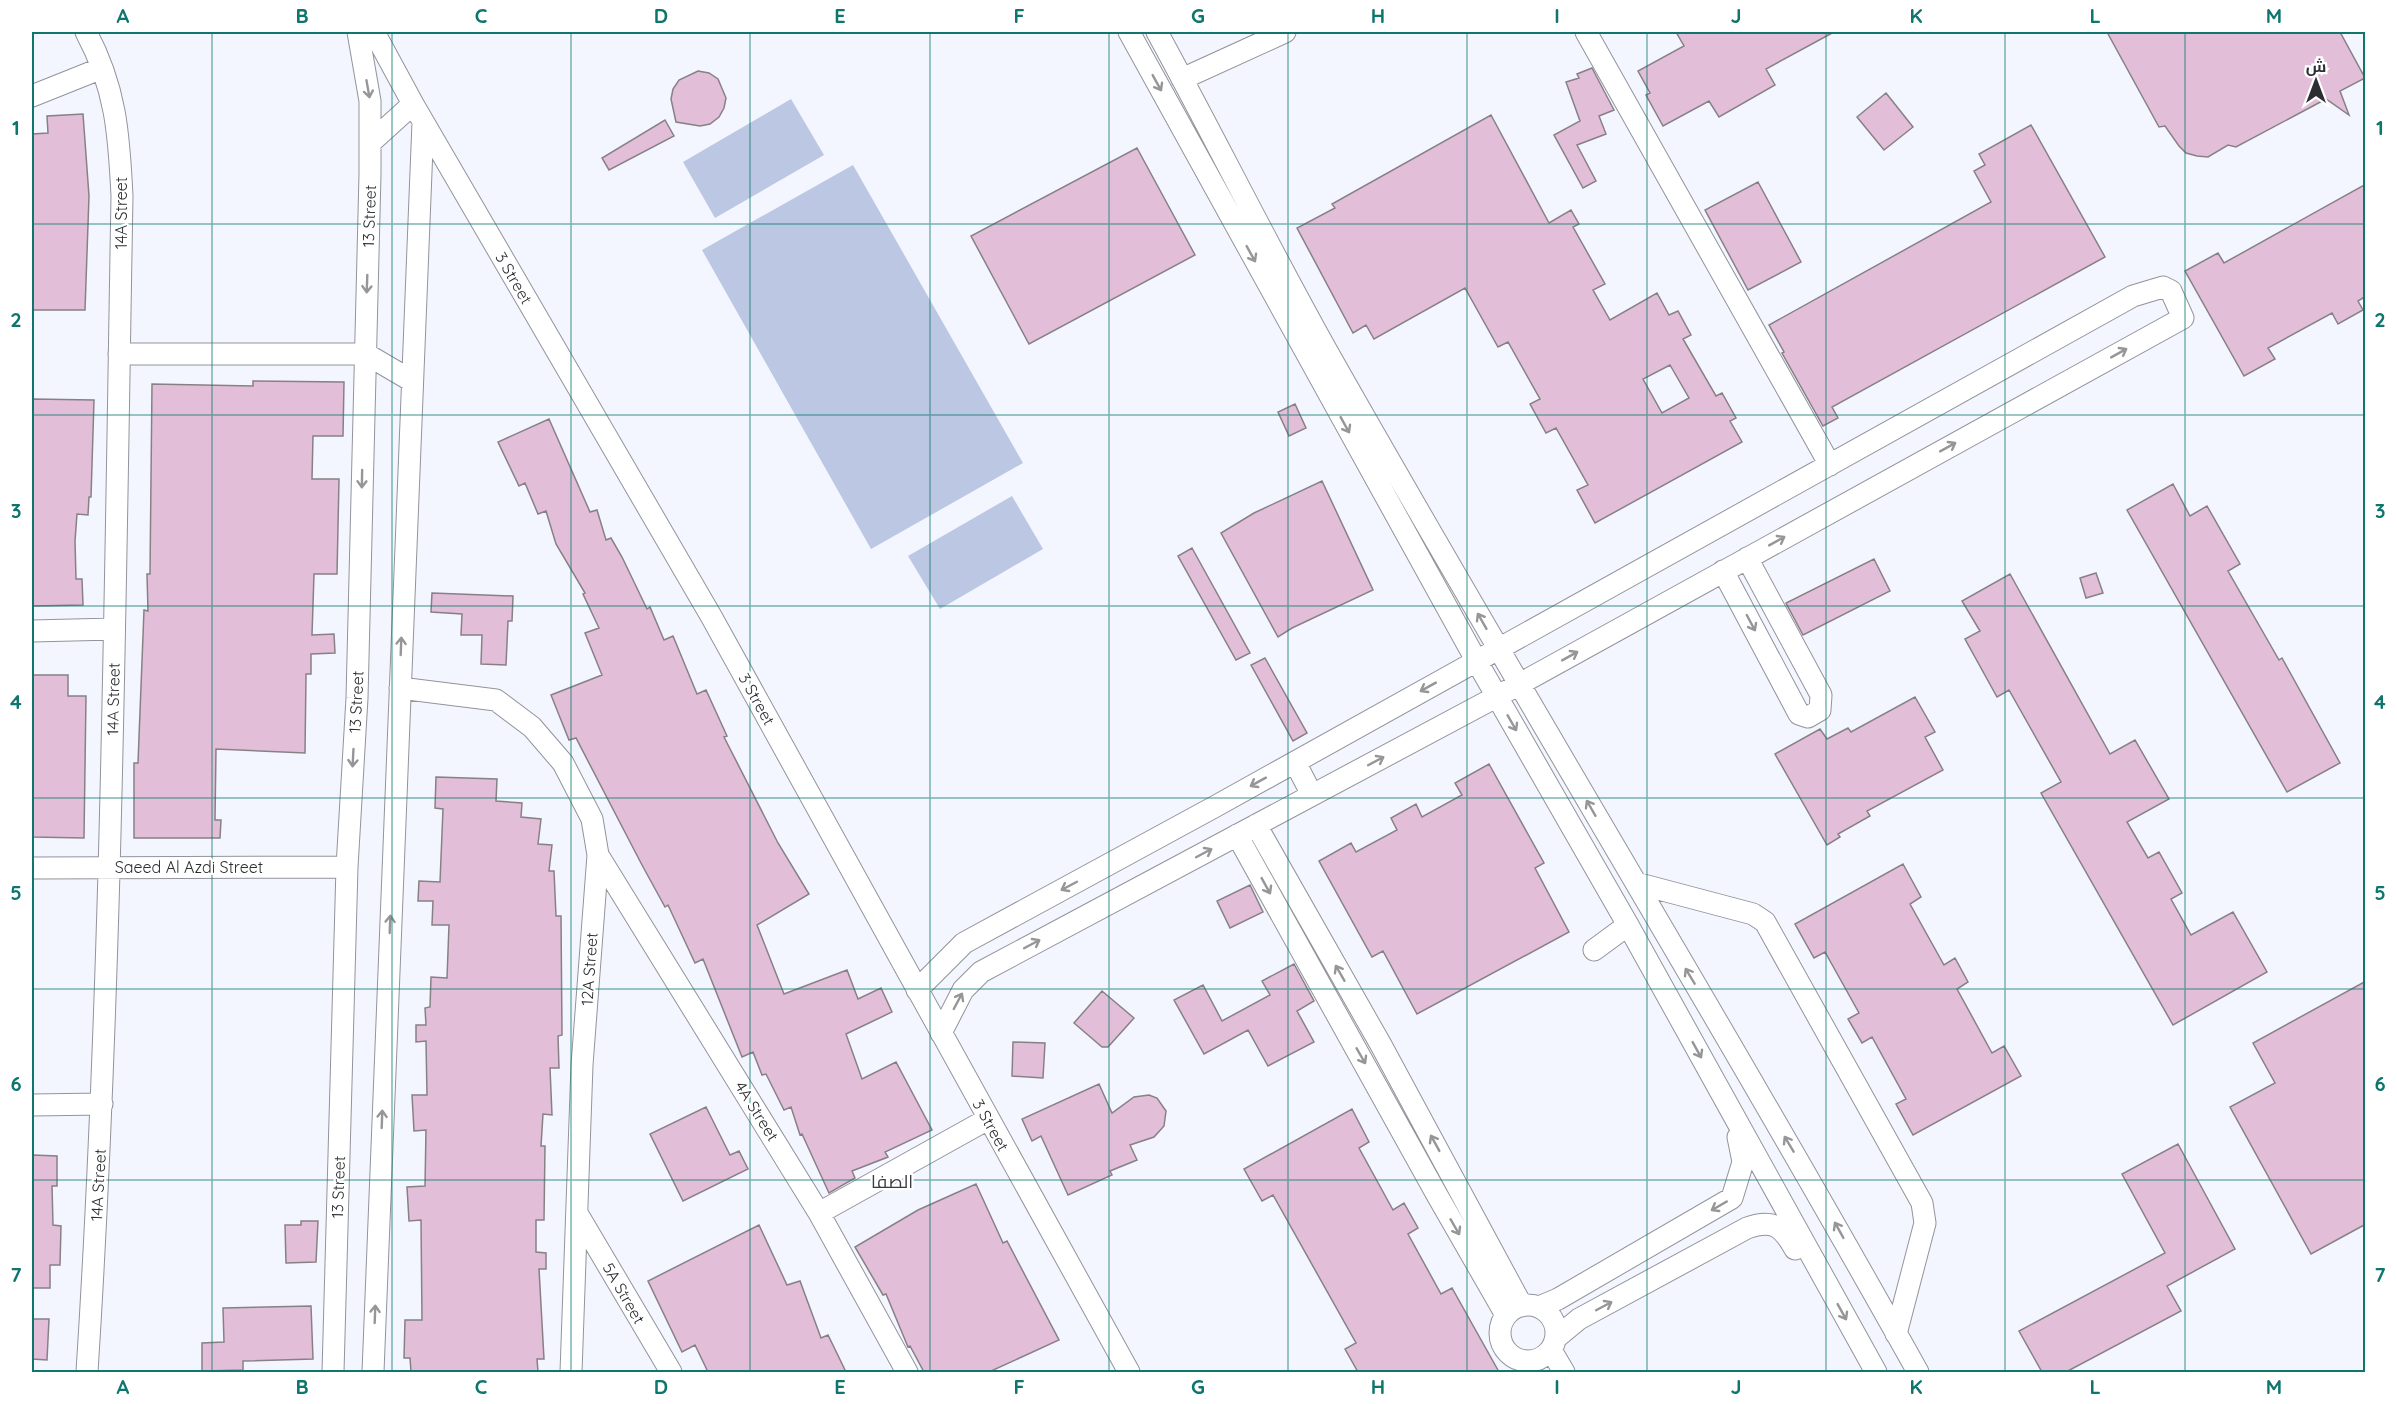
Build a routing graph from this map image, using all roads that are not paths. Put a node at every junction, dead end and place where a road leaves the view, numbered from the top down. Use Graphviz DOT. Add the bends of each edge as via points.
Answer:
graph roads {
  1 [pos="86,32"];
  2 [pos="358,32"];
  3 [pos="374,32"];
  4 [pos="1129,32"];
  5 [pos="1157,32"];
  6 [pos="1285,32"];
  7 [pos="1586,32"];
  8 [pos="102,68"];
  9 [pos="1186,87"];
  10 [pos="32,96"];
  11 [pos="1169,105"];
  12 [pos="418,113"];
  13 [pos="370,143"];
  14 [pos="119,354"];
  15 [pos="366,354"];
  16 [pos="1322,362"];
  17 [pos="412,381"];
  18 [pos="1830,465"];
  19 [pos="1747,558"];
  20 [pos="1723,571"];
  21 [pos="114,629"];
  22 [pos="32,630"];
  23 [pos="1498,649"];
  24 [pos="1476,660"];
  25 [pos="1519,684"];
  26 [pos="400,688"];
  27 [pos="1496,697"];
  28 [pos="1295,762"];
  29 [pos="1312,795"];
  30 [pos="1246,830"];
  31 [pos="598,855"];
  32 [pos="1109,864"];
  33 [pos="111,866"];
  34 [pos="347,867"];
  35 [pos="32,868"];
  36 [pos="1636,883"];
  37 [pos="1127,894"];
  38 [pos="1628,925"];
  39 [pos="964,942"];
  40 [pos="1594,950"];
  41 [pos="981,972"];
  42 [pos="917,990"];
  43 [pos="941,1034"];
  44 [pos="102,1104"];
  45 [pos="32,1105"];
  46 [pos="1733,1116"];
  47 [pos="988,1119"];
  48 [pos="577,1213"];
  49 [pos="819,1213"];
  50 [pos="1826,1283"];
  51 [pos="1522,1309"];
  52 [pos="1896,1334"];
  53 [pos="1553,1344"];
  54 [pos="1532,1367"];
  55 [pos="87,1372"];
  56 [pos="333,1372"];
  57 [pos="373,1372"];
  58 [pos="571,1372"];
  59 [pos="671,1372"];
  60 [pos="907,1372"];
  61 [pos="1129,1372"];
  62 [pos="1564,1372"];
  63 [pos="1876,1372"];
  64 [pos="1918,1372"];
  1 -- 8 [label="street, 14A Street"];
  2 -- 13 [label="street, 13 Street, one-way" via="370,101"];
  3 -- 12 [label="street, 3 Street"];
  4 -- 11 [label="street, one-way"];
  5 -- 9 [label="street"];
  6 -- 9 [label="street"];
  7 -- 18 [label="street"];
  8 -- 10 [label="street"];
  8 -- 14 [label="street, 14A Street" via="119,131"];
  9 -- 11 [label="street"];
  9 -- 16 [label="street"];
  11 -- 16 [label="street, one-way"];
  12 -- 13 [label="street"];
  12 -- 17 [label="street"];
  12 -- 42 [label="street, 3 Street" via="711,616"];
  13 -- 15 [label="street, 13 Street, one-way"];
  14 -- 15 [label="street"];
  14 -- 21 [label="street, 14A Street"];
  15 -- 17 [label="street"];
  15 -- 34 [label="street, 13 Street, one-way" via="357,698"];
  23 -- 16 [label="street, one-way"];
  16 -- 24 [label="street, one-way"];
  26 -- 17 [label="street, one-way"];
  19 -- 18 [label="street, one-way" via="2183,318 2171,291 2163,287 2133,296"];
  18 -- 23 [label="street"];
  19 -- 20 [label="street"];
  20 -- 19 [label="street, one-way" via="1799,714 1808,717 1820,711 1821,695"];
  25 -- 20 [label="street, one-way"];
  21 -- 22 [label="street"];
  21 -- 33 [label="street, 14A Street"];
  23 -- 24 [label="street"];
  23 -- 25 [label="street"];
  24 -- 27 [label="street"];
  24 -- 28 [label="street, one-way"];
  25 -- 27 [label="street"];
  36 -- 25 [label="street, one-way"];
  26 -- 31 [label="street, 12A Street" via="496,700 532,727 563,763 592,819"];
  57 -- 26 [label="street, one-way"];
  29 -- 27 [label="street, one-way"];
  27 -- 38 [label="street, one-way"];
  28 -- 29 [label="street"];
  28 -- 32 [label="street, one-way"];
  29 -- 30 [label="street"];
  37 -- 30 [label="street, one-way"];
  30 -- 51 [label="street"];
  31 -- 48 [label="street, 12A Street" via="582,1065"];
  31 -- 49 [label="street, 4A Street"];
  32 -- 37 [label="street"];
  32 -- 39 [label="street, one-way"];
  33 -- 34 [label="street, Saeed Al Azdi Street"];
  33 -- 35 [label="street, Saeed Al Azdi Street"];
  33 -- 44 [label="street, 14A Street"];
  34 -- 56 [label="street, 13 Street"];
  52 -- 36 [label="street, one-way" via="1819,1194"];
  36 -- 52 [label="street" via="1753,914 1765,922 1922,1203 1924,1223"];
  41 -- 37 [label="street, one-way"];
  38 -- 40 [label="street"];
  38 -- 46 [label="street, one-way"];
  39 -- 41 [label="street"];
  39 -- 42 [label="street"];
  43 -- 41 [label="street, one-way" via="963,990"];
  42 -- 43 [label="street, 3 Street"];
  43 -- 47 [label="street, 3 Street"];
  44 -- 45 [label="street"];
  44 -- 55 [label="street, 14A Street"];
  46 -- 50 [label="street"];
  46 -- 51 [label="street, one-way" via="1743,1162 1732,1198 1558,1299"];
  47 -- 49 [label="street"];
  47 -- 61 [label="street, 3 Street"];
  48 -- 58 [label="street, 12A Street"];
  48 -- 59 [label="street, 5A Street"];
  49 -- 60 [label="street, 4A Street"];
  53 -- 50 [label="street, one-way" via="1579,1319 1764,1222 1778,1227 1804,1266"];
  50 -- 63 [label="street, one-way"];
  51 -- 53 [label="street" via="1549,1314 1555,1325"];
  51 -- 54 [label="street" via="1500,1328 1500,1341 1511,1355"];
  52 -- 64 [label="street"];
  53 -- 54 [label="street"];
  53 -- 62 [label="street"];
}
